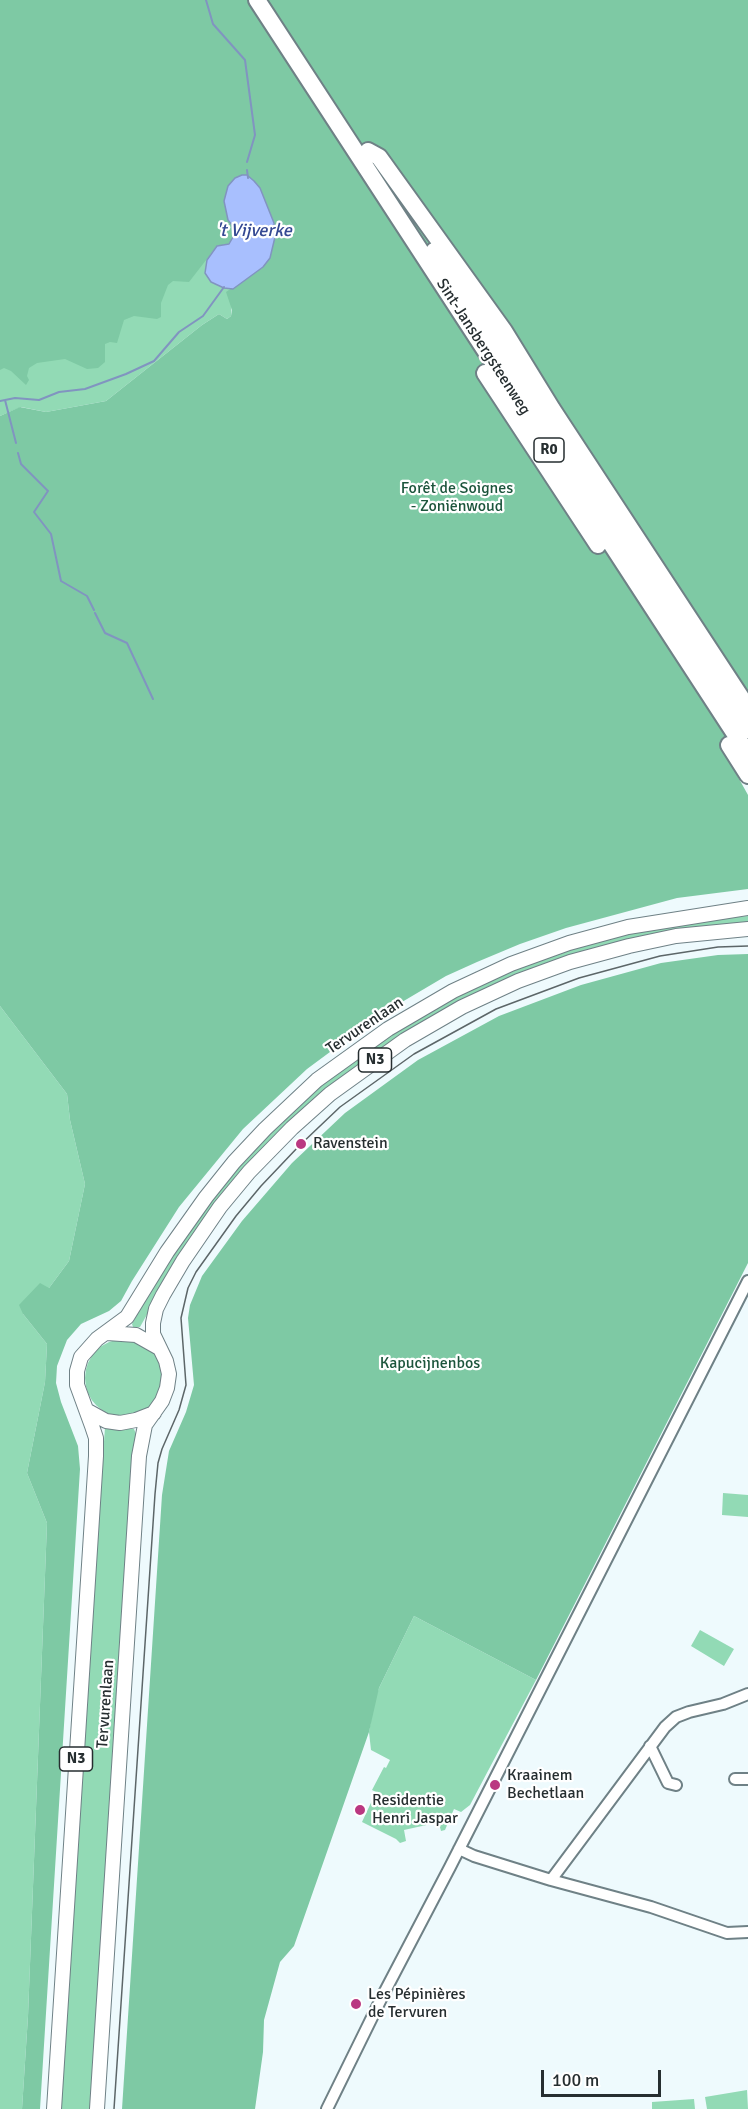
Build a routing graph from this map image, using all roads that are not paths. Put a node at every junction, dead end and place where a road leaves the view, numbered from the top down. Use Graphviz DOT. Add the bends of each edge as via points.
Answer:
graph roads {
  1 [pos="257,0"];
  2 [pos="269,0"];
  3 [pos="352,145"];
  4 [pos="368,151"];
  5 [pos="748,708"];
  6 [pos="748,730"];
  7 [pos="748,754"];
  8 [pos="748,775"];
  9 [pos="748,908"];
  10 [pos="748,929"];
  11 [pos="748,1281"];
  12 [pos="107,1333"];
  13 [pos="159,1348"];
  14 [pos="88,1411"];
  15 [pos="154,1413"];
  16 [pos="747,1696"];
  17 [pos="651,1746"];
  18 [pos="735,1779"];
  19 [pos="748,1779"];
  20 [pos="676,1785"];
  21 [pos="459,1849"];
  22 [pos="551,1880"];
  23 [pos="748,1932"];
  24 [pos="54,2109"];
  25 [pos="97,2109"];
  26 [pos="327,2109"];
  1 -- 3 [label="highway, Sint-Jansbergsteenweg / R0"];
  2 -- 4 [label="highway, Sint-Jansbergsteenweg / R0"];
  3 -- 7 [label="highway, Sint-Jansbergsteenweg / R0"];
  3 -- 8 [label="highway" via="375,195 479,364"];
  4 -- 5 [label="highway" via="379,157 504,331"];
  4 -- 6 [label="highway, Sint-Jansbergsteenweg / R0"];
  9 -- 12 [label="main road, Tervurenlaan / N3" via="628,927 569,943 453,991 388,1029 317,1080 234,1162 167,1252 132,1311"];
  10 -- 13 [label="main road, Tervurenlaan / N3" via="676,936 629,946 518,981 434,1023 367,1066 303,1117 220,1207 156,1309 153,1334"];
  11 -- 21 [label="street"];
  12 -- 13 [label="main road" via="136,1335"];
  12 -- 14 [label="main road, Tervurenlaan / N3" via="88,1347 77,1371 77,1385"];
  13 -- 15 [label="main road, Tervurenlaan / N3" via="169,1374 162,1401"];
  14 -- 15 [label="main road" via="120,1424"];
  14 -- 24 [label="main road, Tervurenlaan / N3" via="96,1438 96,1456"];
  15 -- 25 [label="main road, Tervurenlaan / N3" via="146,1425 139,1456"];
  16 -- 17 [label="street" via="676,1717"];
  17 -- 20 [label="street" via="668,1783"];
  17 -- 22 [label="street"];
  18 -- 19 [label="street"];
  21 -- 22 [label="street"];
  21 -- 26 [label="street"];
  22 -- 23 [label="street" via="728,1933"];
}
